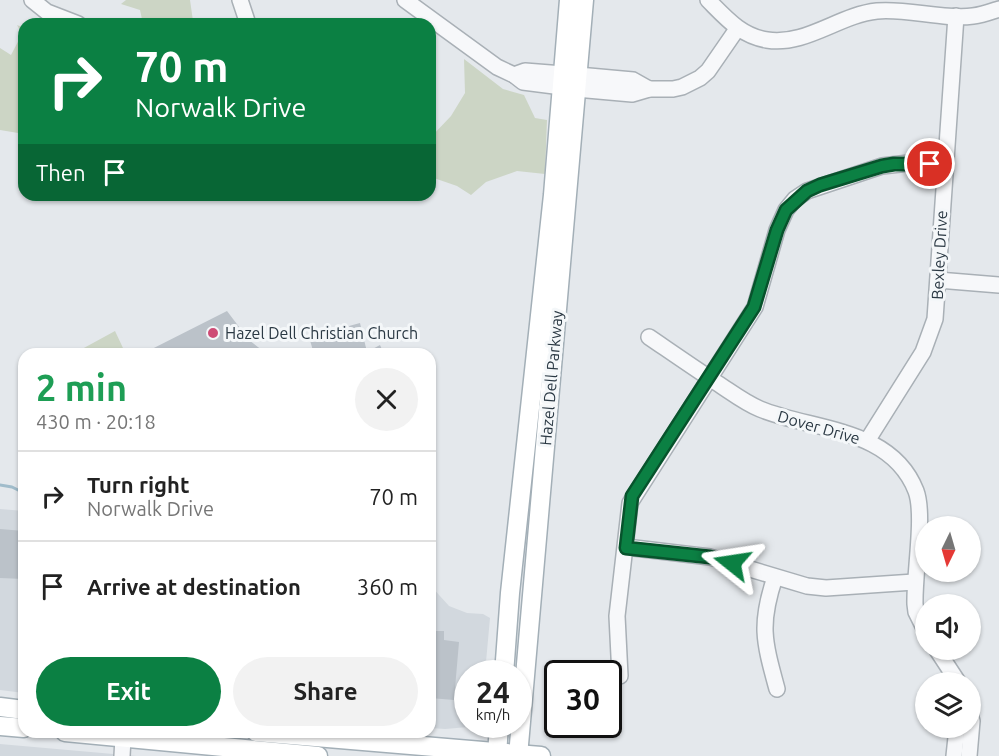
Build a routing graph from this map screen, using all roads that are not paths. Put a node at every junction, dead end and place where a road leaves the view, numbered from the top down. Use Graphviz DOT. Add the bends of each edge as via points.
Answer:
graph roads {
  1 [pos="32,0"];
  2 [pos="240,0"];
  3 [pos="405,0"];
  4 [pos="569,0"];
  5 [pos="584,0"];
  6 [pos="708,0"];
  7 [pos="999,9"];
  8 [pos="956,16"];
  9 [pos="62,18"];
  10 [pos="246,18"];
  11 [pos="425,18"];
  12 [pos="436,27"];
  13 [pos="737,29"];
  14 [pos="570,81"];
  15 [pos="944,165"];
  16 [pos="938,280"];
  17 [pos="999,285"];
  18 [pos="649,337"];
  19 [pos="709,378"];
  20 [pos="867,441"];
  21 [pos="626,548"];
  22 [pos="775,577"];
  23 [pos="914,582"];
  24 [pos="915,597"];
  25 [pos="505,660"];
  26 [pos="619,660"];
  27 [pos="777,689"];
  28 [pos="0,707"];
  29 [pos="18,709"];
  30 [pos="0,726"];
  31 [pos="18,728"];
  32 [pos="88,738"];
  33 [pos="322,738"];
  34 [pos="498,738"];
  35 [pos="956,738"];
  36 [pos="971,738"];
  37 [pos="122,747"];
  38 [pos="497,754"];
  39 [pos="518,755"];
  40 [pos="318,756"];
  41 [pos="541,756"];
  42 [pos="954,756"];
  43 [pos="969,756"];
  1 -- 9 [label="street"];
  2 -- 10 [label="street"];
  3 -- 11 [label="street"];
  4 -- 14 [label="main road, Hazel Dell Parkway"];
  5 -- 14 [label="main road, Hazel Dell Parkway"];
  6 -- 13 [label="street"];
  7 -- 8 [label="street"];
  8 -- 13 [label="street" via="876,11 784,42"];
  8 -- 15 [label="street, Bexley Drive"];
  12 -- 14 [label="street" via="514,75 525,71"];
  13 -- 14 [label="street" via="708,71 673,89 649,89 633,80"];
  14 -- 25 [label="main road, Hazel Dell Parkway" via="553,195"];
  14 -- 39 [label="main road, Hazel Dell Parkway"];
  15 -- 16 [label="street, Bexley Drive"];
  15 -- 19 [label="street" via="882,166 820,185 795,200 777,230 754,307"];
  16 -- 17 [label="street"];
  16 -- 20 [label="street, Bexley Drive" via="929,339"];
  18 -- 19 [label="street, Dover Drive"];
  19 -- 20 [label="street, Dover Drive" via="759,409"];
  19 -- 21 [label="street" via="632,496"];
  20 -- 23 [label="street, Dover Drive" via="904,470 920,502"];
  21 -- 22 [label="street" via="710,557"];
  21 -- 26 [label="street" via="617,616"];
  22 -- 23 [label="street" via="826,588"];
  22 -- 27 [label="street" via="764,632"];
  23 -- 24 [label="street, Dover Drive"];
  28 -- 29 [label="main road"];
  30 -- 31 [label="main road"];
  32 -- 37 [label="main road"];
  33 -- 38 [label="main road"];
  34 -- 38 [label="main road"];
  35 -- 42 [label="street"];
  36 -- 43 [label="street"];
  37 -- 40 [label="main road"];
  38 -- 39 [label="main road"];
  39 -- 41 [label="main road"];
}
